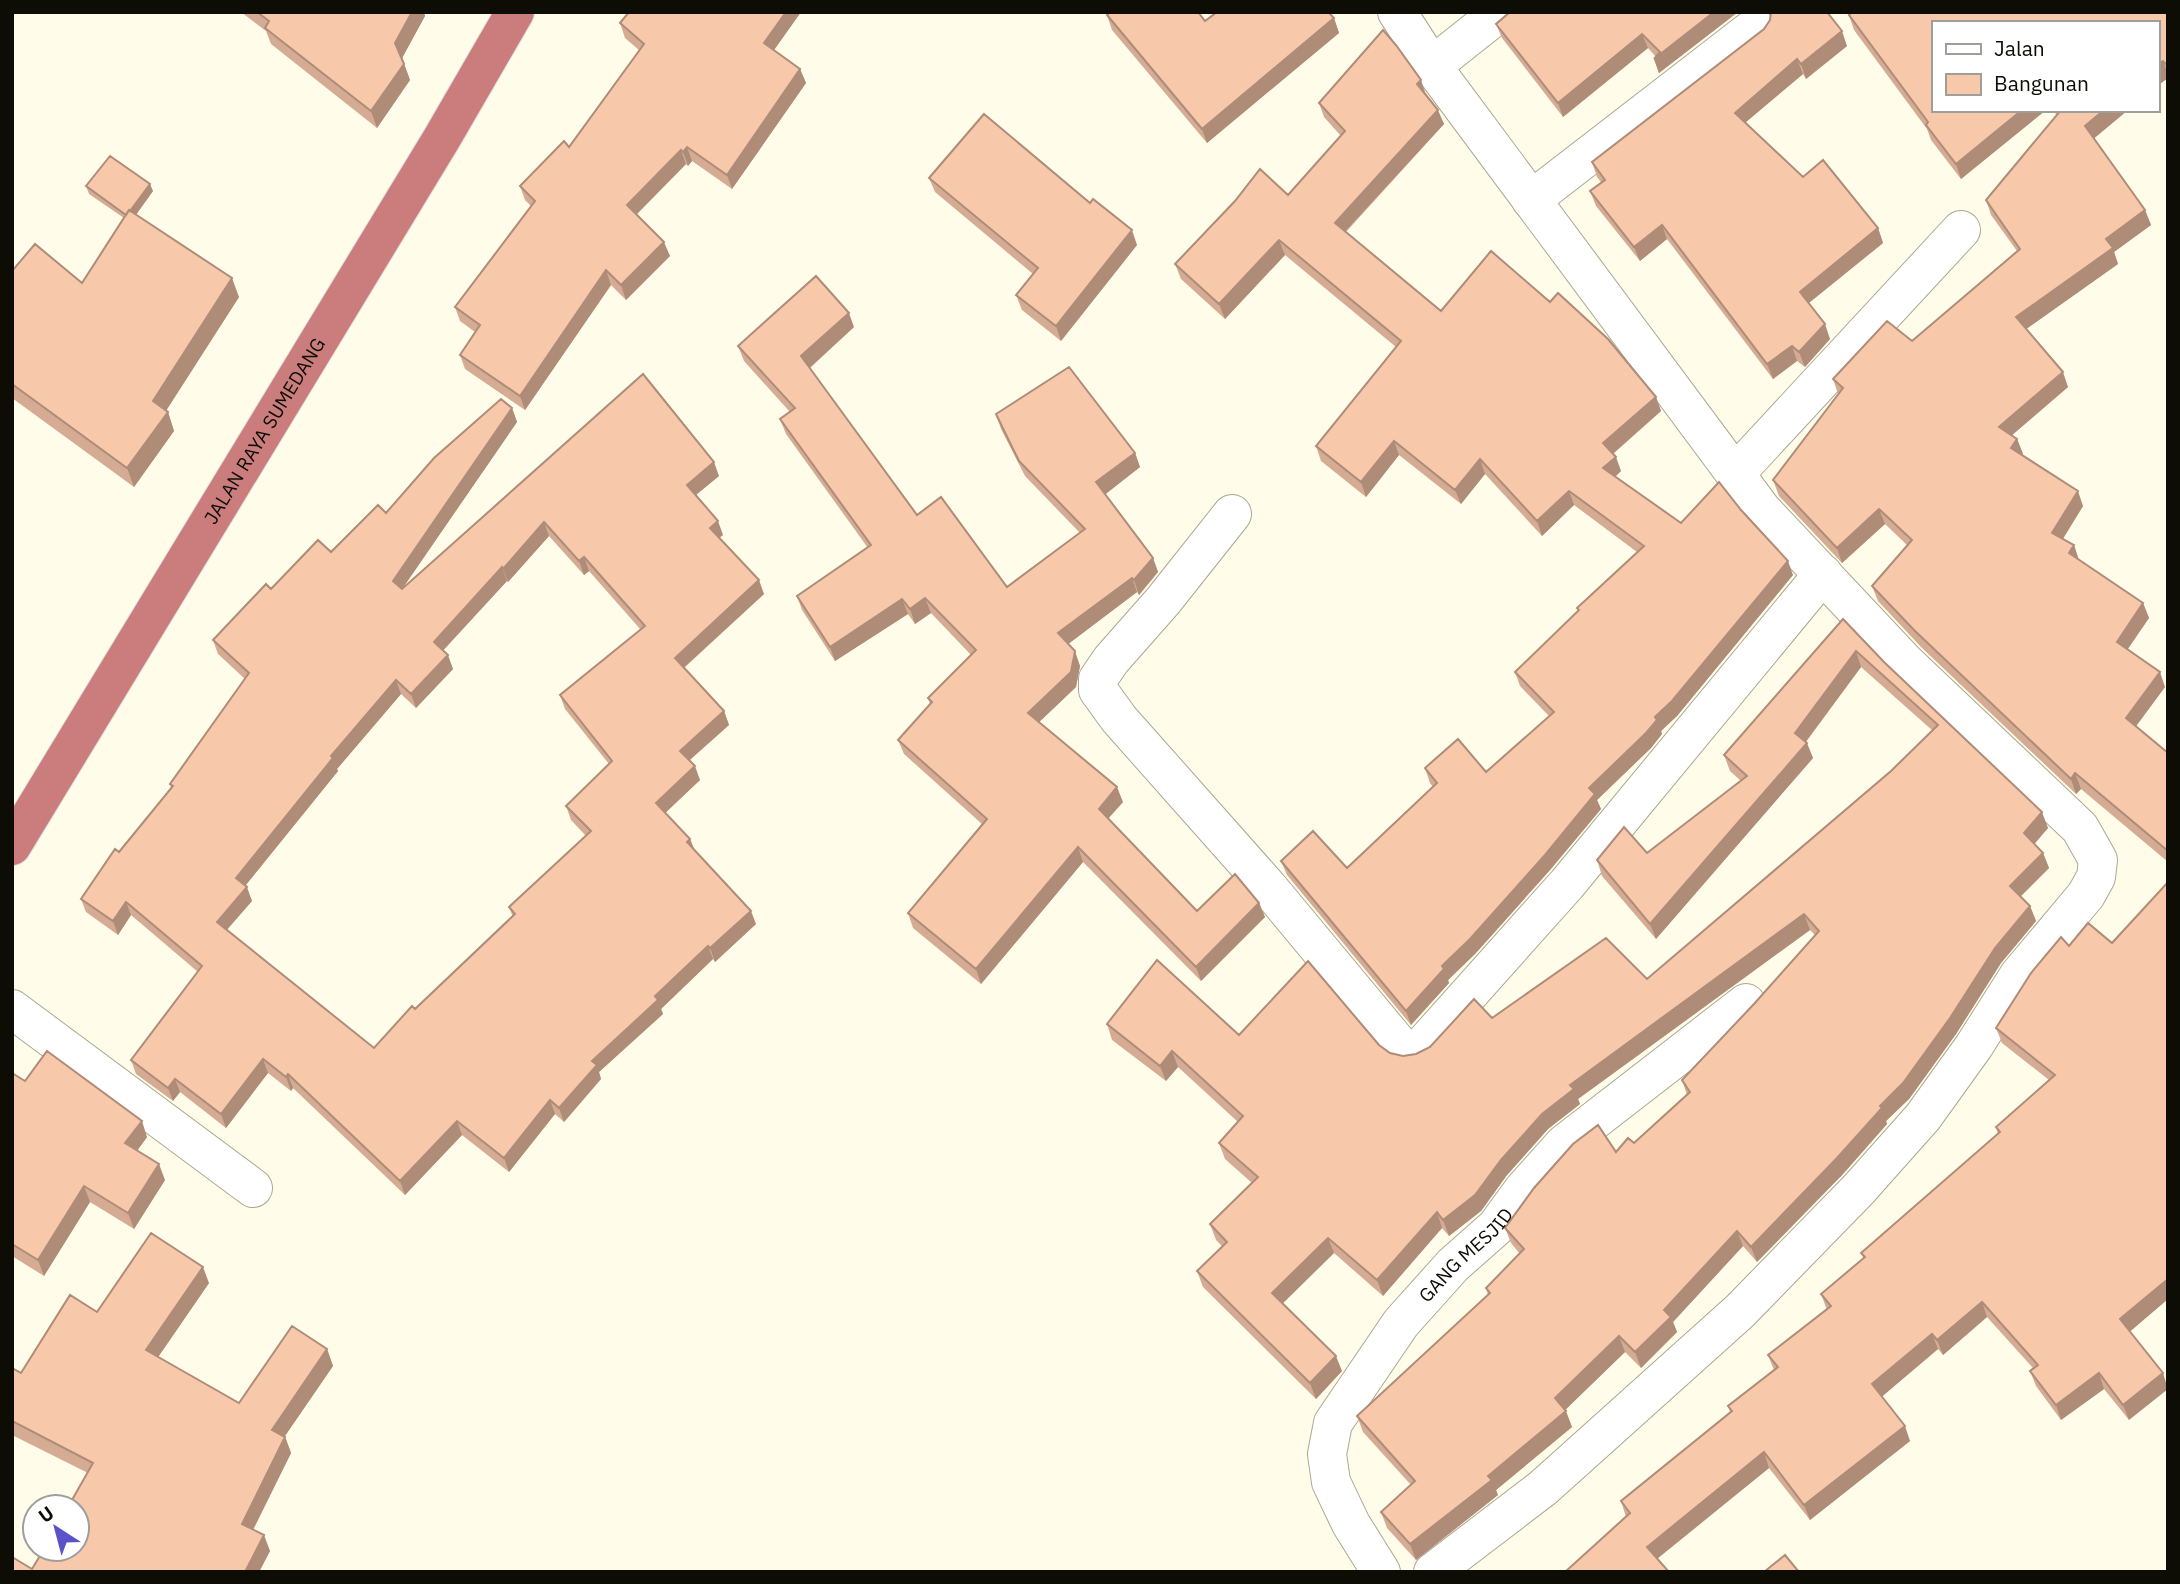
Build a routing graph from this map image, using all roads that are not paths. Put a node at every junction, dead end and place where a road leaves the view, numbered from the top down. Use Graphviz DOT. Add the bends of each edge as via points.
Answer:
graph roads {
  1 [pos="515,12"];
  2 [pos="1396,12"];
  3 [pos="1500,12"];
  4 [pos="1755,27"];
  5 [pos="1432,66"];
  6 [pos="1531,200"];
  7 [pos="1961,230"];
  8 [pos="1735,474"];
  9 [pos="1232,514"];
  10 [pos="1823,575"];
  11 [pos="12,846"];
  12 [pos="1746,1003"];
  13 [pos="12,1009"];
  14 [pos="253,1188"];
  15 [pos="1381,1572"];
  16 [pos="1433,1572"];
  1 -- 11 [label="highway, JALAN RAYA SUMEDANG"];
  2 -- 5 [label="street"];
  3 -- 5 [label="street"];
  4 -- 6 [label="street"];
  5 -- 6 [label="street"];
  6 -- 8 [label="street"];
  7 -- 8 [label="street"];
  8 -- 10 [label="street"];
  9 -- 10 [label="street" via="1111,660 1098,679 1098,690 1406,1050 1424,1044 1567,884"];
  10 -- 16 [label="street" via="1905,662 2080,828 2098,860 2096,877 2019,975 1923,1117 1859,1189 1730,1320 1543,1488"];
  12 -- 15 [label="street, GANG MESJID" via="1564,1144 1496,1227 1453,1265 1401,1323 1333,1423 1327,1454 1331,1482"];
  13 -- 14 [label="street"];
}
